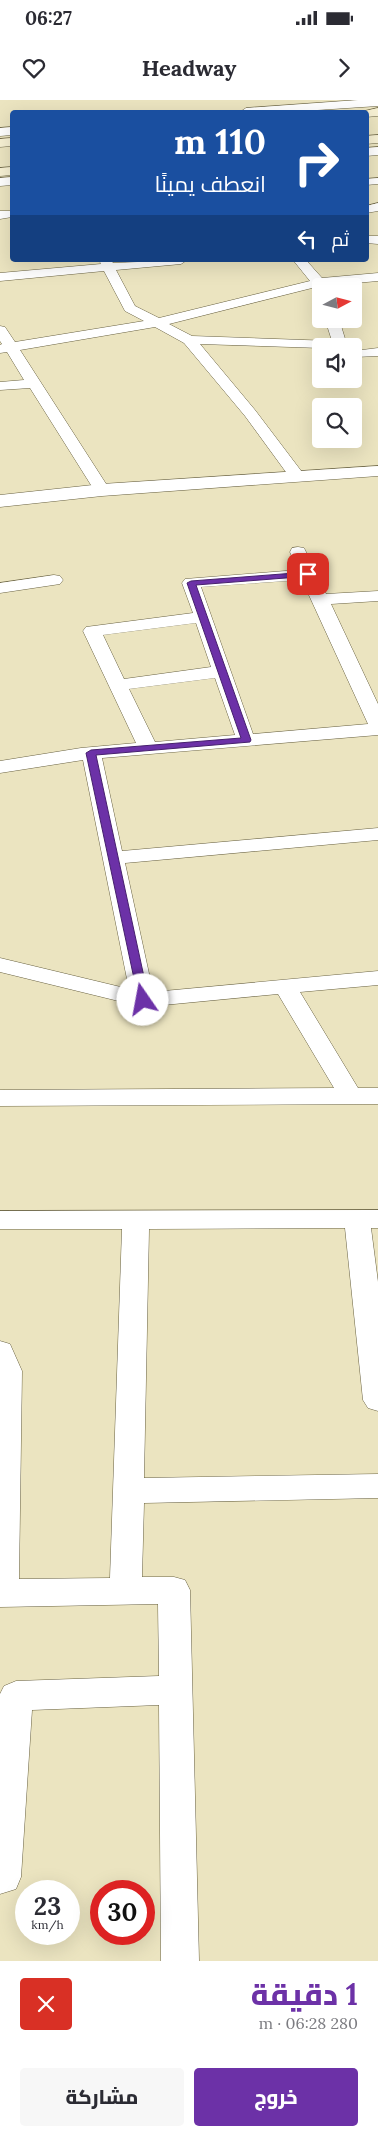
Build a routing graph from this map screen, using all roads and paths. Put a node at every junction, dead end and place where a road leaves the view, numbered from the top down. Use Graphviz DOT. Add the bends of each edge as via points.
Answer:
graph roads {
  1 [pos="378,102"];
  2 [pos="272,110"];
  3 [pos="144,262"];
  4 [pos="301,262"];
  5 [pos="106,264"];
  6 [pos="0,277"];
  7 [pos="378,277"];
  8 [pos="316,278"];
  9 [pos="362,279"];
  10 [pos="312,286"];
  11 [pos="156,323"];
  12 [pos="0,330"];
  13 [pos="189,340"];
  14 [pos="312,344"];
  15 [pos="6,349"];
  16 [pos="378,352"];
  17 [pos="362,354"];
  18 [pos="34,383"];
  19 [pos="0,386"];
  20 [pos="378,471"];
  21 [pos="297,476"];
  22 [pos="378,486"];
  23 [pos="102,490"];
  24 [pos="0,501"];
  25 [pos="0,515"];
  26 [pos="298,552"];
  27 [pos="308,574"];
  28 [pos="54,580"];
  29 [pos="0,588"];
  30 [pos="378,596"];
  31 [pos="320,600"];
  32 [pos="203,617"];
  33 [pos="222,671"];
  34 [pos="118,685"];
  35 [pos="378,724"];
  36 [pos="378,729"];
  37 [pos="246,740"];
  38 [pos="148,748"];
  39 [pos="91,753"];
  40 [pos="0,766"];
  41 [pos="378,834"];
  42 [pos="113,858"];
  43 [pos="0,965"];
  44 [pos="378,978"];
  45 [pos="285,987"];
  46 [pos="143,1000"];
  47 [pos="351,1096"];
  48 [pos="378,1096"];
  49 [pos="0,1098"];
  50 [pos="368,1219"];
  51 [pos="0,1220"];
  52 [pos="136,1220"];
  53 [pos="0,1352"];
  54 [pos="377,1385"];
  55 [pos="4,1482"];
  56 [pos="378,1486"];
  57 [pos="129,1491"];
  58 [pos="126,1591"];
  59 [pos="2,1593"];
  60 [pos="176,1690"];
  61 [pos="0,1877"];
  62 [pos="180,1961"];
  1 -- 2 [label="street"];
  3 -- 5 [label="street"];
  4 -- 8 [label="street"];
  5 -- 6 [label="street"];
  5 -- 11 [label="street" via="130,308"];
  7 -- 9 [label="street"];
  10 -- 11 [label="street"];
  11 -- 13 [label="street"];
  11 -- 15 [label="street"];
  12 -- 15 [label="street"];
  13 -- 14 [label="street"];
  13 -- 21 [label="street"];
  15 -- 18 [label="street"];
  16 -- 17 [label="street"];
  18 -- 19 [label="street"];
  18 -- 23 [label="street"];
  20 -- 21 [label="street"];
  21 -- 23 [label="street"];
  22 -- 25 [label="street"];
  23 -- 24 [label="street"];
  26 -- 27 [label="street"];
  27 -- 31 [label="street"];
  27 -- 32 [label="street" via="191,583"];
  28 -- 29 [label="street"];
  30 -- 31 [label="street"];
  31 -- 35 [label="street"];
  32 -- 33 [label="street"];
  32 -- 34 [label="street" via="92,630"];
  33 -- 34 [label="street"];
  33 -- 37 [label="street"];
  34 -- 38 [label="street"];
  36 -- 37 [label="street"];
  37 -- 38 [label="street"];
  38 -- 39 [label="street"];
  39 -- 40 [label="street"];
  39 -- 42 [label="street"];
  41 -- 42 [label="street"];
  42 -- 46 [label="street"];
  43 -- 46 [label="street"];
  44 -- 45 [label="street"];
  45 -- 46 [label="street"];
  45 -- 47 [label="street"];
  47 -- 48 [label="street"];
  47 -- 49 [label="street"];
  50 -- 52 [label="street"];
  50 -- 54 [label="street"];
  51 -- 52 [label="street"];
  52 -- 57 [label="street"];
  53 -- 55 [label="street" via="8,1371"];
  55 -- 59 [label="street"];
  56 -- 57 [label="street"];
  57 -- 58 [label="street"];
  58 -- 59 [label="street"];
  58 -- 60 [label="street" via="174,1590"];
  60 -- 61 [label="street" via="16,1696 3,1877"];
  60 -- 62 [label="street"];
}
